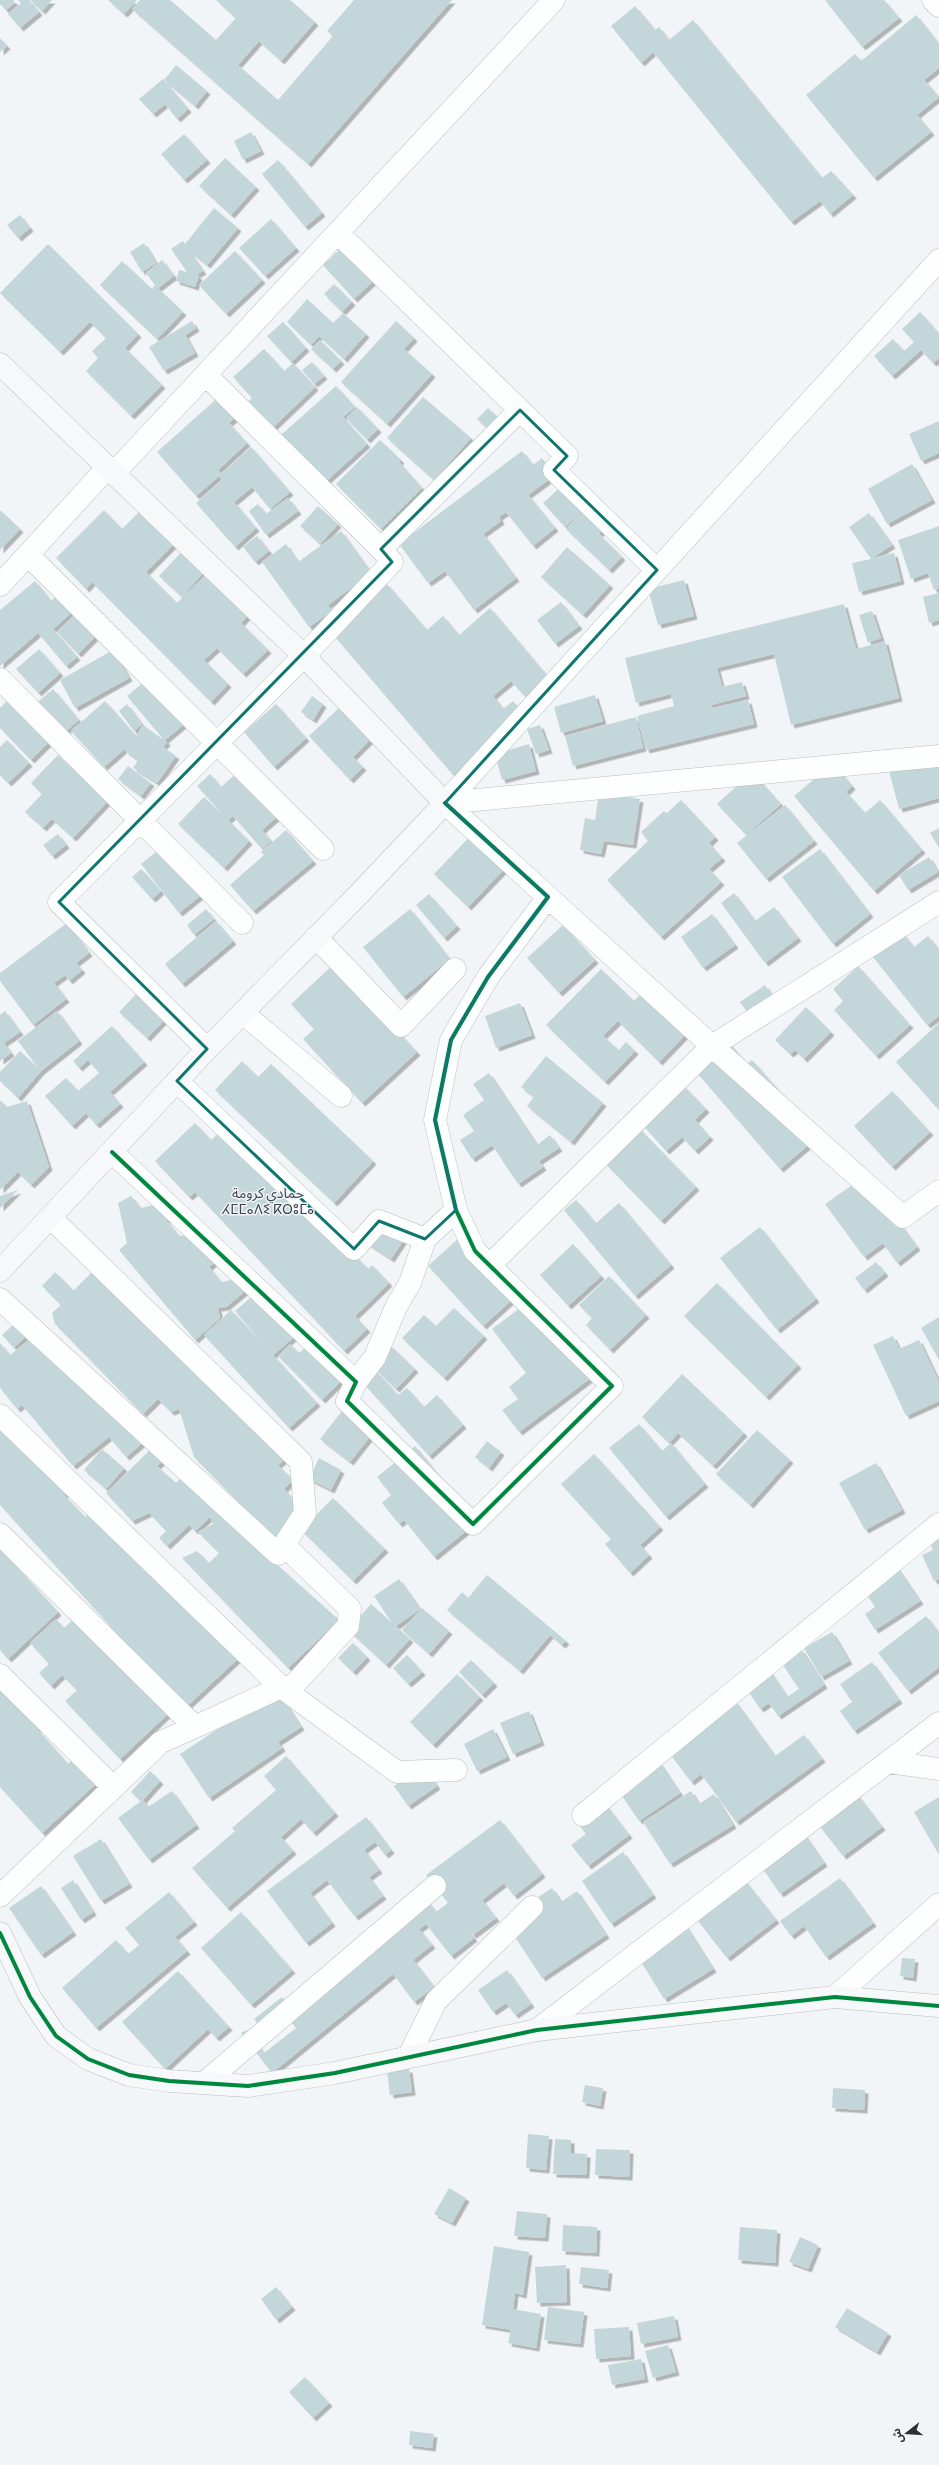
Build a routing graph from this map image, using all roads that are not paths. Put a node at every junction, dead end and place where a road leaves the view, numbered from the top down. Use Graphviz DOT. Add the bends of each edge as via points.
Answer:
graph roads {
  1 [pos="554,0"];
  2 [pos="933,0"];
  3 [pos="939,6"];
  4 [pos="338,233"];
  5 [pos="939,260"];
  6 [pos="0,364"];
  7 [pos="206,375"];
  8 [pos="520,410"];
  9 [pos="111,470"];
  10 [pos="381,549"];
  11 [pos="28,555"];
  12 [pos="657,570"];
  13 [pos="0,585"];
  14 [pos="304,656"];
  15 [pos="0,679"];
  16 [pos="216,742"];
  17 [pos="939,756"];
  18 [pos="445,803"];
  19 [pos="140,820"];
  20 [pos="323,849"];
  21 [pos="548,897"];
  22 [pos="939,902"];
  23 [pos="242,923"];
  24 [pos="316,937"];
  25 [pos="455,969"];
  26 [pos="243,1012"];
  27 [pos="712,1046"];
  28 [pos="207,1049"];
  29 [pos="177,1081"];
  30 [pos="341,1096"];
  31 [pos="112,1152"];
  32 [pos="939,1191"];
  33 [pos="456,1210"];
  34 [pos="51,1218"];
  35 [pos="425,1239"];
  36 [pos="490,1265"];
  37 [pos="0,1271"];
  38 [pos="0,1299"];
  39 [pos="356,1382"];
  40 [pos="0,1415"];
  41 [pos="939,1524"];
  42 [pos="0,1534"];
  43 [pos="284,1545"];
  44 [pos="0,1675"];
  45 [pos="280,1687"];
  46 [pos="939,1723"];
  47 [pos="195,1727"];
  48 [pos="889,1762"];
  49 [pos="939,1769"];
  50 [pos="456,1770"];
  51 [pos="113,1787"];
  52 [pos="583,1815"];
  53 [pos="435,1886"];
  54 [pos="0,1896"];
  55 [pos="939,1904"];
  56 [pos="532,1907"];
  57 [pos="0,1933"];
  58 [pos="835,1997"];
  59 [pos="939,2006"];
  60 [pos="537,2030"];
  61 [pos="409,2056"];
  62 [pos="204,2083"];
  1 -- 4 [label="street"];
  2 -- 3 [label="street"];
  4 -- 7 [label="street"];
  4 -- 8 [label="street"];
  5 -- 12 [label="street"];
  6 -- 9 [label="street"];
  7 -- 9 [label="street"];
  7 -- 10 [label="street"];
  8 -- 10 [label="street"];
  8 -- 12 [label="street" via="567,456 554,470"];
  9 -- 11 [label="street"];
  9 -- 14 [label="street"];
  10 -- 14 [label="street" via="392,562"];
  11 -- 13 [label="street"];
  11 -- 16 [label="street"];
  12 -- 18 [label="street"];
  14 -- 16 [label="street"];
  14 -- 18 [label="street"];
  15 -- 19 [label="street"];
  16 -- 19 [label="street"];
  16 -- 20 [label="street"];
  17 -- 18 [label="street"];
  18 -- 21 [label="street"];
  18 -- 24 [label="street"];
  19 -- 23 [label="street"];
  19 -- 28 [label="street" via="59,902"];
  21 -- 27 [label="street"];
  21 -- 33 [label="street" via="488,977 451,1040 435,1120"];
  22 -- 27 [label="street"];
  24 -- 25 [label="street" via="401,1026"];
  24 -- 26 [label="street"];
  26 -- 28 [label="street"];
  26 -- 30 [label="street"];
  27 -- 32 [label="street" via="903,1217"];
  27 -- 36 [label="street"];
  28 -- 29 [label="street"];
  29 -- 31 [label="street"];
  29 -- 35 [label="street" via="354,1249 379,1221"];
  31 -- 34 [label="street"];
  31 -- 39 [label="street"];
  33 -- 35 [label="street"];
  33 -- 36 [label="street" via="475,1251"];
  34 -- 37 [label="street"];
  34 -- 43 [label="street" via="301,1462 305,1513"];
  35 -- 39 [label="street" via="410,1283 396,1306 375,1357"];
  36 -- 39 [label="street" via="612,1386 473,1524 347,1401"];
  38 -- 43 [label="street" via="278,1554"];
  40 -- 45 [label="street"];
  41 -- 52 [label="street"];
  42 -- 47 [label="street"];
  43 -- 45 [label="street" via="350,1609 348,1626 292,1687"];
  44 -- 51 [label="street"];
  45 -- 47 [label="street"];
  45 -- 50 [label="street" via="397,1772"];
  46 -- 48 [label="street"];
  47 -- 51 [label="street" via="161,1742"];
  48 -- 49 [label="street"];
  48 -- 60 [label="street"];
  51 -- 54 [label="street"];
  53 -- 62 [label="street"];
  55 -- 58 [label="street"];
  56 -- 61 [label="street" via="436,2002"];
  57 -- 62 [label="street" via="30,1997 56,2036 88,2059 129,2075"];
  58 -- 59 [label="street"];
  58 -- 60 [label="street"];
  60 -- 61 [label="street"];
  61 -- 62 [label="street" via="335,2073 248,2086"];
}
